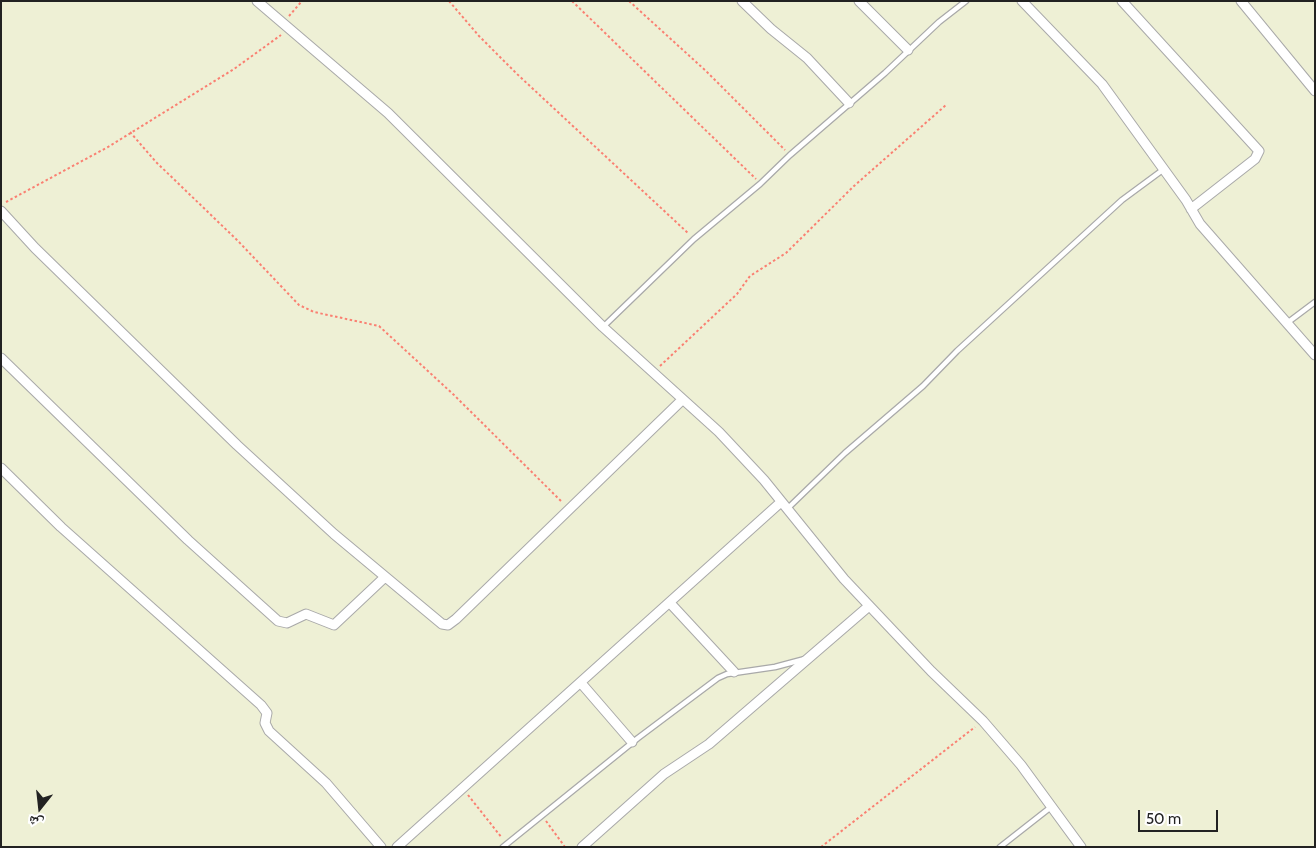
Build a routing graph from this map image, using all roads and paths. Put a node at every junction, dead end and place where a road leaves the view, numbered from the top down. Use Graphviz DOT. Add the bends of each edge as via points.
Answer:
graph roads {
  1 [pos="257,1"];
  2 [pos="302,1"];
  3 [pos="449,1"];
  4 [pos="572,1"];
  5 [pos="629,1"];
  6 [pos="742,1"];
  7 [pos="859,1"];
  8 [pos="966,1"];
  9 [pos="1022,1"];
  10 [pos="1122,1"];
  11 [pos="1241,1"];
  12 [pos="286,26"];
  13 [pos="908,50"];
  14 [pos="1315,91"];
  15 [pos="849,103"];
  16 [pos="946,105"];
  17 [pos="130,132"];
  18 [pos="790,154"];
  19 [pos="1164,169"];
  20 [pos="760,184"];
  21 [pos="1,205"];
  22 [pos="1191,209"];
  23 [pos="1,211"];
  24 [pos="694,239"];
  25 [pos="1315,302"];
  26 [pos="1287,323"];
  27 [pos="603,327"];
  28 [pos="1315,355"];
  29 [pos="1,358"];
  30 [pos="653,373"];
  31 [pos="682,400"];
  32 [pos="1,468"];
  33 [pos="784,505"];
  34 [pos="569,509"];
  35 [pos="385,577"];
  36 [pos="670,603"];
  37 [pos="869,606"];
  38 [pos="809,658"];
  39 [pos="734,672"];
  40 [pos="581,683"];
  41 [pos="983,721"];
  42 [pos="632,742"];
  43 [pos="462,788"];
  44 [pos="1051,806"];
  45 [pos="542,815"];
  46 [pos="505,845"];
  47 [pos="381,847"];
  48 [pos="397,847"];
  49 [pos="565,847"];
  50 [pos="582,847"];
  51 [pos="821,847"];
  52 [pos="1000,847"];
  53 [pos="1081,847"];
  1 -- 12 [label="street"];
  2 -- 12 [label="path"];
  3 -- 24 [label="path" via="517,74"];
  4 -- 20 [label="path"];
  5 -- 18 [label="path"];
  6 -- 15 [label="street" via="807,58"];
  7 -- 13 [label="street"];
  8 -- 13 [label="lane"];
  9 -- 19 [label="street" via="1102,84"];
  10 -- 22 [label="street" via="1259,151 1255,159"];
  11 -- 14 [label="street"];
  12 -- 17 [label="path" via="234,69"];
  12 -- 27 [label="street" via="388,113"];
  13 -- 15 [label="lane"];
  15 -- 18 [label="lane"];
  16 -- 30 [label="path" via="854,186 786,253 750,276 737,294"];
  17 -- 21 [label="path"];
  17 -- 34 [label="path" via="299,305 314,312 379,326"];
  18 -- 20 [label="lane"];
  19 -- 22 [label="street"];
  19 -- 33 [label="lane" via="1122,200 923,386"];
  20 -- 24 [label="lane"];
  22 -- 26 [label="street" via="1209,235"];
  23 -- 35 [label="street" via="237,445"];
  24 -- 27 [label="lane"];
  25 -- 26 [label="lane"];
  26 -- 28 [label="street"];
  27 -- 30 [label="street"];
  29 -- 35 [label="street" via="188,540 278,621 288,623 306,614 334,625"];
  30 -- 31 [label="street"];
  31 -- 33 [label="street" via="744,458"];
  31 -- 34 [label="street"];
  32 -- 47 [label="street" via="61,527 261,705 267,713 265,723 269,731 326,783"];
  33 -- 36 [label="street"];
  33 -- 37 [label="street"];
  34 -- 35 [label="street" via="448,624 435,620"];
  36 -- 39 [label="street"];
  36 -- 40 [label="street"];
  37 -- 38 [label="street"];
  37 -- 41 [label="street"];
  38 -- 39 [label="lane" via="775,667"];
  38 -- 50 [label="street" via="709,744 664,774"];
  39 -- 42 [label="lane" via="718,678"];
  40 -- 42 [label="street"];
  40 -- 43 [label="street"];
  41 -- 44 [label="street"];
  41 -- 51 [label="path"];
  42 -- 45 [label="lane"];
  43 -- 46 [label="path"];
  43 -- 48 [label="street"];
  44 -- 52 [label="lane"];
  44 -- 53 [label="street"];
  45 -- 46 [label="lane"];
  45 -- 49 [label="path"];
}
